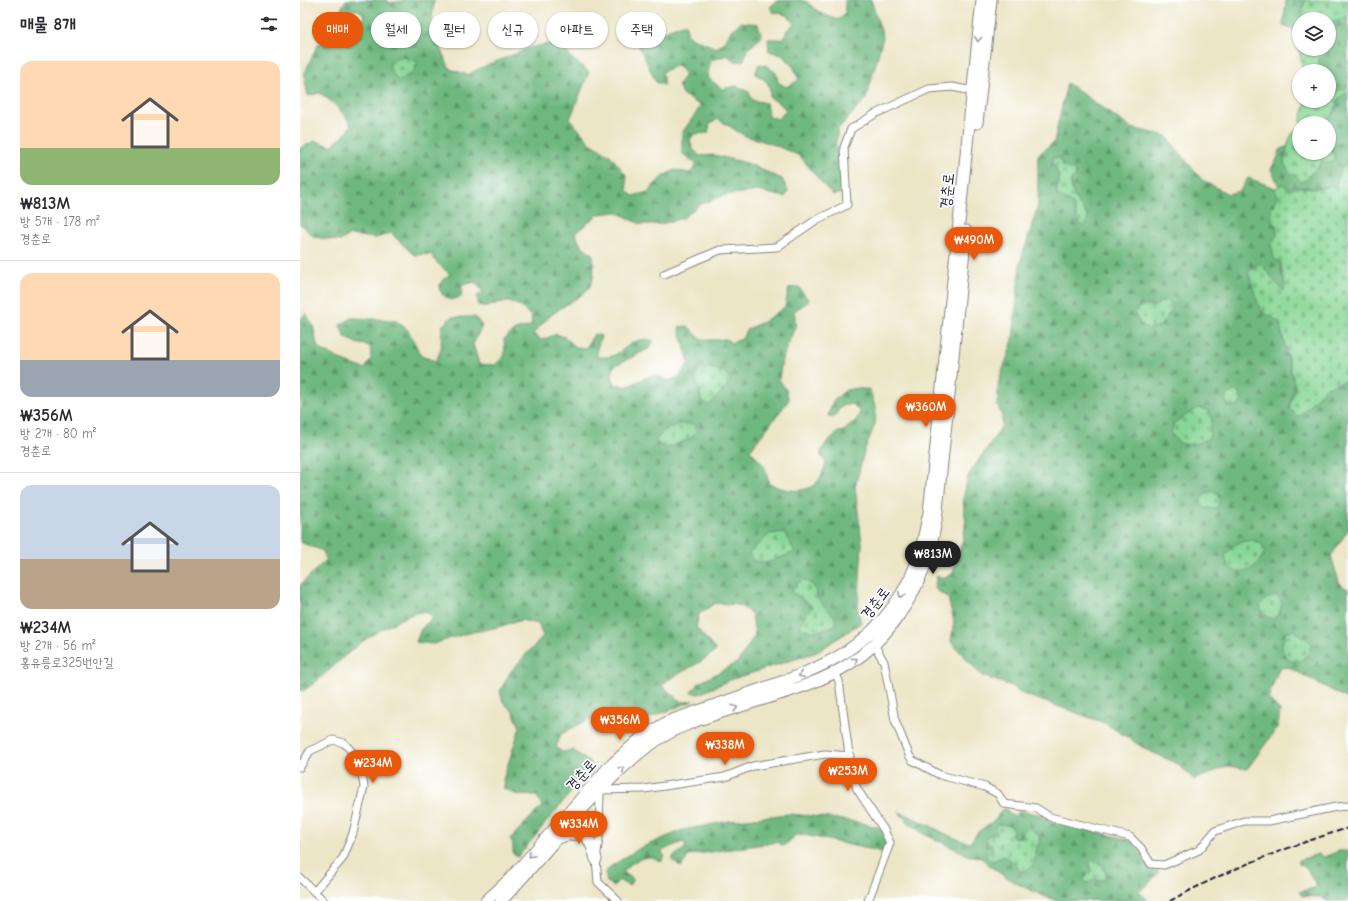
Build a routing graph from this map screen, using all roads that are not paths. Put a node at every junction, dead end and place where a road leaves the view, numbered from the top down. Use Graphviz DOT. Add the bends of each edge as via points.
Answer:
graph roads {
  1 [pos="982,0"];
  2 [pos="991,0"];
  3 [pos="973,91"];
  4 [pos="664,274"];
  5 [pos="874,644"];
  6 [pos="835,672"];
  7 [pos="850,756"];
  8 [pos="300,768"];
  9 [pos="596,787"];
  10 [pos="1348,806"];
  11 [pos="557,838"];
  12 [pos="596,859"];
  13 [pos="300,878"];
  14 [pos="315,891"];
  15 [pos="324,901"];
  16 [pos="486,901"];
  17 [pos="501,901"];
  18 [pos="618,901"];
  19 [pos="868,901"];
  1 -- 3 [label="street, 경춘로, one-way"];
  2 -- 5 [label="street, 경춘로" via="936,520 928,556 916,586 902,610"];
  3 -- 4 [label="street" via="952,87 929,89 875,114 851,129 844,147 847,204 816,220 778,247 720,250"];
  3 -- 9 [label="street, 경춘로, one-way" via="929,513 921,549 910,578 896,603 874,629 847,652 790,679 667,722 641,738 608,768"];
  6 -- 5 [label="street, 경춘로, one-way"];
  5 -- 10 [label="street" via="884,662 895,720 912,760 940,775 985,787 998,794 1004,804 1036,808 1050,817 1130,836 1151,864 1164,865 1198,850 1215,831 1244,820 1270,821"];
  6 -- 7 [label="street" via="839,682"];
  9 -- 6 [label="street, 경춘로, one-way" via="650,745 676,729 800,687"];
  7 -- 9 [label="street" via="825,754 753,766 725,777 644,789"];
  7 -- 19 [label="street" via="857,789 890,842"];
  8 -- 14 [label="street" via="310,751 333,740 344,743 355,755 361,767 364,787 353,833 343,858"];
  9 -- 11 [label="street, 경춘로"];
  9 -- 12 [label="street" via="599,839"];
  9 -- 16 [label="street, 경춘로, one-way" via="511,878"];
  11 -- 12 [label="street" via="569,834 587,836"];
  11 -- 17 [label="street, 경춘로"];
  12 -- 18 [label="street" via="598,882"];
  13 -- 14 [label="street"];
  14 -- 15 [label="street"];
}
